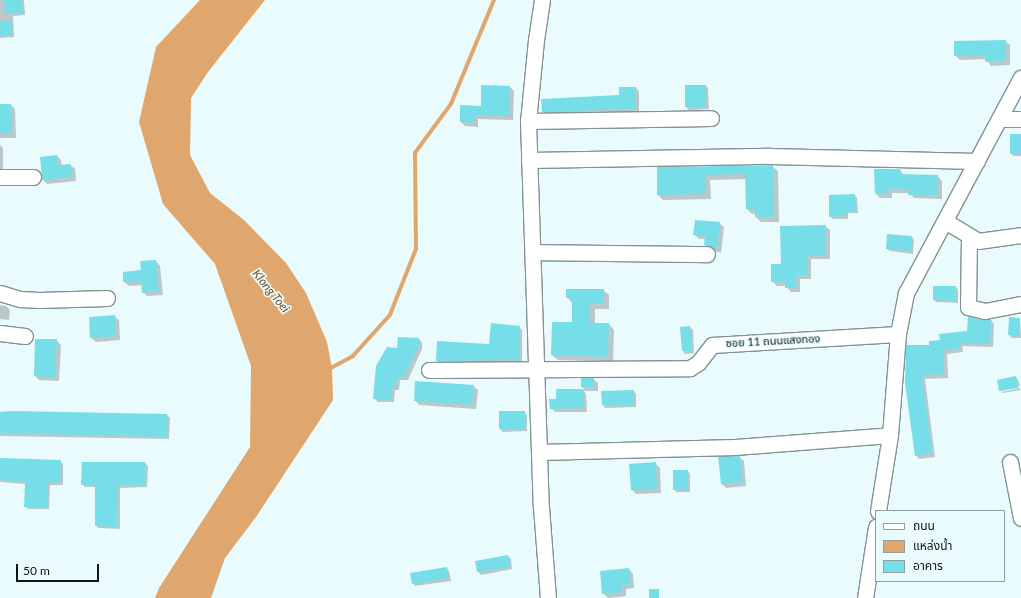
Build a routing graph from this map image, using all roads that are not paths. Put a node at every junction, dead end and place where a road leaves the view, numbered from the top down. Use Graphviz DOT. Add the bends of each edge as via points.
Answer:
graph roads {
  1 [pos="542,0"];
  2 [pos="1021,78"];
  3 [pos="711,118"];
  4 [pos="999,119"];
  5 [pos="1021,119"];
  6 [pos="528,121"];
  7 [pos="529,160"];
  8 [pos="977,161"];
  9 [pos="0,177"];
  10 [pos="33,178"];
  11 [pos="945,221"];
  12 [pos="1021,235"];
  13 [pos="969,236"];
  14 [pos="532,252"];
  15 [pos="707,254"];
  16 [pos="0,293"];
  17 [pos="107,298"];
  18 [pos="1021,304"];
  19 [pos="0,333"];
  20 [pos="898,334"];
  21 [pos="25,336"];
  22 [pos="429,370"];
  23 [pos="538,370"];
  24 [pos="890,435"];
  25 [pos="540,452"];
  26 [pos="1010,462"];
  27 [pos="878,510"];
  28 [pos="1021,518"];
  29 [pos="875,533"];
  30 [pos="548,598"];
  31 [pos="865,598"];
  1 -- 6 [label="street"];
  2 -- 4 [label="street"];
  3 -- 6 [label="street"];
  4 -- 5 [label="street"];
  4 -- 8 [label="street"];
  6 -- 7 [label="street"];
  7 -- 8 [label="street" via="770,156"];
  7 -- 14 [label="street"];
  8 -- 11 [label="street"];
  9 -- 10 [label="street"];
  11 -- 13 [label="street"];
  11 -- 20 [label="street" via="906,293"];
  12 -- 13 [label="street" via="978,241"];
  13 -- 18 [label="street" via="968,307 986,310"];
  14 -- 15 [label="street"];
  14 -- 23 [label="street"];
  16 -- 17 [label="street" via="20,299 39,300"];
  19 -- 21 [label="street"];
  20 -- 23 [label="street, ซอย 11 ถนนแสงทอง" via="712,345 698,363 690,368"];
  20 -- 24 [label="street"];
  22 -- 23 [label="street, ซอย 11 ถนนแสงทอง"];
  23 -- 25 [label="street"];
  24 -- 25 [label="street" via="735,447"];
  24 -- 27 [label="street"];
  25 -- 30 [label="street" via="541,507"];
  26 -- 28 [label="street"];
  29 -- 31 [label="street"];
}
